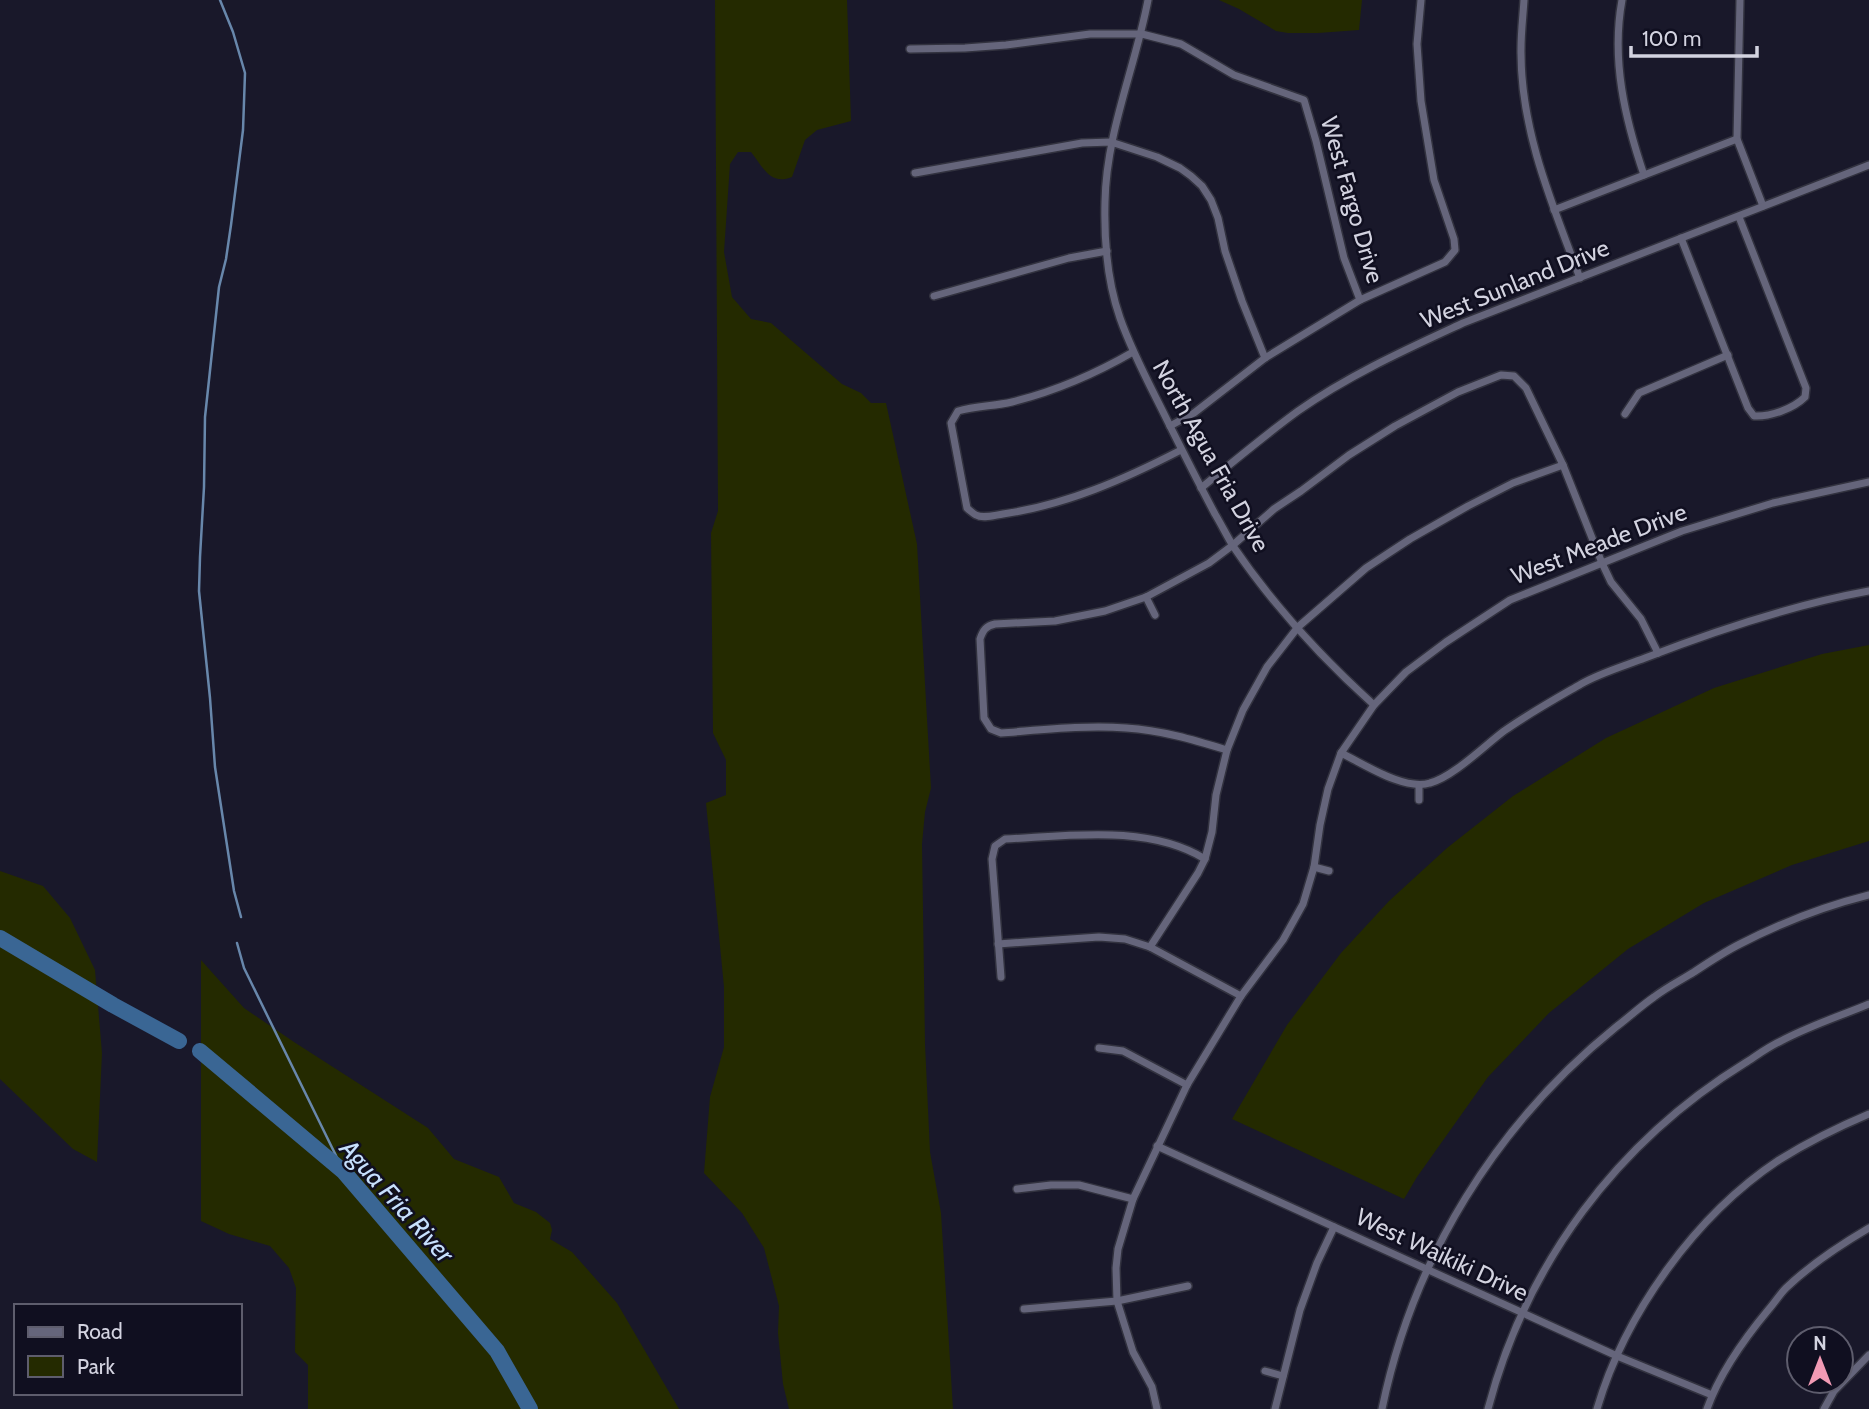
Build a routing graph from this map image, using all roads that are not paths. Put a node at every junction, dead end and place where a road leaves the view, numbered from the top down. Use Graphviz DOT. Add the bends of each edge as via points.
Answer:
graph roads {
  1 [pos="1148,0"];
  2 [pos="1421,0"];
  3 [pos="1524,0"];
  4 [pos="1622,0"];
  5 [pos="1740,0"];
  6 [pos="1142,34"];
  7 [pos="910,49"];
  8 [pos="1737,139"];
  9 [pos="1111,142"];
  10 [pos="1869,165"];
  11 [pos="915,173"];
  12 [pos="1644,175"];
  13 [pos="1763,206"];
  14 [pos="1554,210"];
  15 [pos="1739,217"];
  16 [pos="1681,238"];
  17 [pos="1107,251"];
  18 [pos="1580,278"];
  19 [pos="934,296"];
  20 [pos="1360,300"];
  21 [pos="1133,352"];
  22 [pos="1728,355"];
  23 [pos="1265,358"];
  24 [pos="1625,414"];
  25 [pos="1170,426"];
  26 [pos="1181,450"];
  27 [pos="1563,465"];
  28 [pos="1869,482"];
  29 [pos="1201,488"];
  30 [pos="1233,545"];
  31 [pos="1602,563"];
  32 [pos="1869,591"];
  33 [pos="1146,597"];
  34 [pos="1155,615"];
  35 [pos="1298,627"];
  36 [pos="1658,653"];
  37 [pos="1374,705"];
  38 [pos="1227,750"];
  39 [pos="1341,753"];
  40 [pos="1419,785"];
  41 [pos="1419,800"];
  42 [pos="1205,859"];
  43 [pos="1314,867"];
  44 [pos="1329,871"];
  45 [pos="1869,895"];
  46 [pos="998,944"];
  47 [pos="1150,947"];
  48 [pos="1002,977"];
  49 [pos="1241,996"];
  50 [pos="1869,1004"];
  51 [pos="1099,1048"];
  52 [pos="1187,1085"];
  53 [pos="1869,1114"];
  54 [pos="1157,1146"];
  55 [pos="1017,1189"];
  56 [pos="1133,1199"];
  57 [pos="1334,1227"];
  58 [pos="1869,1228"];
  59 [pos="1427,1269"];
  60 [pos="1188,1286"];
  61 [pos="1117,1301"];
  62 [pos="1024,1308"];
  63 [pos="1523,1313"];
  64 [pos="1869,1355"];
  65 [pos="1617,1356"];
  66 [pos="1265,1371"];
  67 [pos="1283,1376"];
  68 [pos="1712,1395"];
  69 [pos="1157,1409"];
  70 [pos="1275,1409"];
  71 [pos="1382,1409"];
  72 [pos="1488,1409"];
  73 [pos="1597,1409"];
  74 [pos="1707,1409"];
  75 [pos="1824,1409"];
  1 -- 6 [label="street, North Agua Fria Drive"];
  2 -- 20 [label="street" via="1421,101 1434,180 1455,250 1445,262"];
  3 -- 14 [label="street" via="1525,100 1537,161"];
  4 -- 12 [label="street" via="1617,49 1620,87"];
  5 -- 8 [label="street"];
  6 -- 7 [label="street, West Fargo Drive"];
  6 -- 9 [label="street, North Agua Fria Drive"];
  6 -- 20 [label="street, West Fargo Drive" via="1181,44 1234,75 1304,100 1344,258"];
  8 -- 12 [label="street"];
  8 -- 13 [label="street"];
  9 -- 11 [label="street" via="1082,143"];
  9 -- 17 [label="street, North Agua Fria Drive" via="1105,203"];
  9 -- 23 [label="street" via="1168,162 1202,186 1218,218 1237,289"];
  10 -- 13 [label="street, West Sunland Drive"];
  12 -- 14 [label="street"];
  13 -- 15 [label="street, West Sunland Drive"];
  14 -- 18 [label="street"];
  15 -- 16 [label="street, West Sunland Drive"];
  15 -- 22 [label="street" via="1806,388 1805,397 1764,417 1754,416"];
  16 -- 18 [label="street, West Sunland Drive"];
  16 -- 22 [label="street"];
  17 -- 19 [label="street"];
  17 -- 21 [label="street, North Agua Fria Drive" via="1114,299"];
  18 -- 29 [label="street, West Sunland Drive" via="1463,323 1356,375 1299,411"];
  20 -- 23 [label="street"];
  21 -- 25 [label="street, North Agua Fria Drive"];
  21 -- 26 [label="street" via="1047,393 958,411 951,423 967,508 986,517 1084,494"];
  22 -- 24 [label="street" via="1639,393"];
  23 -- 25 [label="street"];
  25 -- 26 [label="street, North Agua Fria Drive"];
  26 -- 29 [label="street, North Agua Fria Drive"];
  27 -- 30 [label="street" via="1526,388 1514,376 1501,375 1458,392 1349,455"];
  27 -- 31 [label="street"];
  27 -- 35 [label="street" via="1513,483 1410,539 1366,568"];
  28 -- 31 [label="street, West Meade Drive" via="1773,503 1682,531"];
  29 -- 30 [label="street, North Agua Fria Drive"];
  30 -- 33 [label="street"];
  30 -- 35 [label="street, North Agua Fria Drive"];
  31 -- 36 [label="street" via="1641,619"];
  31 -- 37 [label="street, West Meade Drive" via="1510,600 1446,642"];
  32 -- 36 [label="street" via="1752,620"];
  33 -- 34 [label="street"];
  33 -- 38 [label="street" via="1055,621 988,626 980,639 984,718 1000,733 1127,728"];
  35 -- 37 [label="street, North Agua Fria Drive"];
  35 -- 38 [label="street" via="1267,667"];
  36 -- 40 [label="street" via="1585,682 1506,730 1456,769"];
  37 -- 39 [label="street"];
  38 -- 42 [label="street"];
  39 -- 40 [label="street"];
  39 -- 43 [label="street" via="1328,789"];
  40 -- 41 [label="street"];
  42 -- 46 [label="street" via="1194,851 1122,834 1005,839 995,846 992,859"];
  42 -- 47 [label="street"];
  43 -- 44 [label="street"];
  43 -- 49 [label="street" via="1303,904 1283,940"];
  45 -- 59 [label="street" via="1795,919 1739,945 1653,997 1589,1049 1509,1133 1470,1188"];
  46 -- 47 [label="street" via="1100,937"];
  46 -- 48 [label="street"];
  47 -- 49 [label="street"];
  49 -- 52 [label="street"];
  50 -- 63 [label="street" via="1781,1041 1710,1085 1645,1139 1565,1236"];
  51 -- 52 [label="street" via="1123,1051"];
  52 -- 54 [label="street"];
  53 -- 65 [label="street" via="1827,1132 1740,1190 1702,1227 1662,1277"];
  54 -- 56 [label="street"];
  54 -- 57 [label="street, West Waikiki Drive"];
  55 -- 56 [label="street" via="1079,1185"];
  56 -- 61 [label="street" via="1118,1249"];
  57 -- 59 [label="street, West Waikiki Drive"];
  57 -- 67 [label="street" via="1300,1310"];
  58 -- 68 [label="street" via="1786,1289 1731,1360"];
  59 -- 63 [label="street, West Waikiki Drive"];
  59 -- 71 [label="street" via="1393,1363"];
  60 -- 61 [label="street"];
  61 -- 62 [label="street"];
  61 -- 69 [label="street"];
  63 -- 65 [label="street, West Waikiki Drive"];
  63 -- 72 [label="street"];
  64 -- 75 [label="street" via="1834,1391"];
  65 -- 68 [label="street, West Waikiki Drive"];
  65 -- 73 [label="street"];
  66 -- 67 [label="street"];
  67 -- 70 [label="street"];
  68 -- 74 [label="street"];
}
